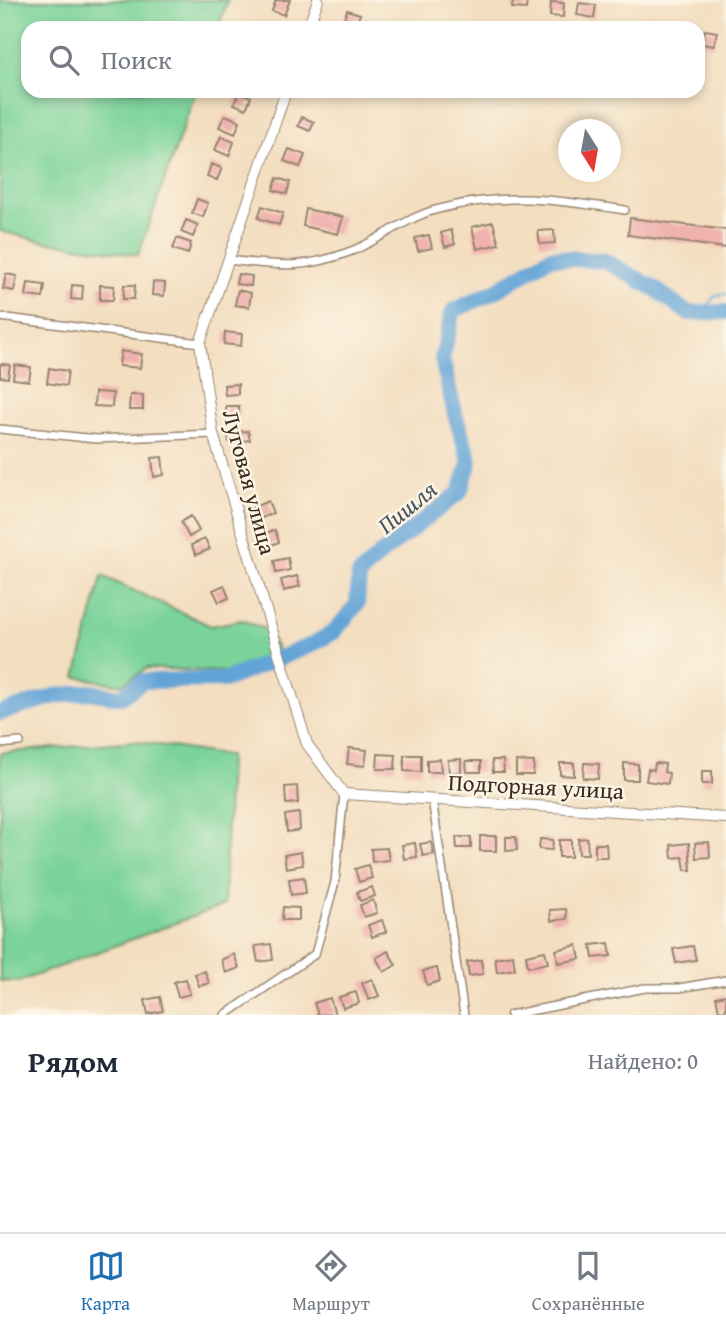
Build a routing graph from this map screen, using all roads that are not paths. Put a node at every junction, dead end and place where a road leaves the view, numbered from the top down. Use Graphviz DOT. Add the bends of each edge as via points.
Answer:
graph roads {
  1 [pos="318,0"];
  2 [pos="310,21"];
  3 [pos="284,98"];
  4 [pos="625,209"];
  5 [pos="228,260"];
  6 [pos="0,317"];
  7 [pos="200,342"];
  8 [pos="0,429"];
  9 [pos="214,434"];
  10 [pos="20,742"];
  11 [pos="0,744"];
  12 [pos="344,794"];
  13 [pos="432,799"];
  14 [pos="726,818"];
  15 [pos="726,980"];
  16 [pos="225,1015"];
  17 [pos="464,1015"];
  18 [pos="510,1015"];
  1 -- 2 [label="street"];
  3 -- 5 [label="street, Луговая улица"];
  4 -- 5 [label="street" via="531,197 475,201 432,211 353,251 295,267"];
  5 -- 7 [label="street, Луговая улица"];
  6 -- 7 [label="street"];
  7 -- 9 [label="street, Луговая улица"];
  8 -- 9 [label="street" via="97,439"];
  9 -- 12 [label="street, Луговая улица" via="307,744"];
  10 -- 11 [label="street"];
  12 -- 13 [label="street, Подгорная улица"];
  12 -- 16 [label="street" via="335,882 315,954"];
  13 -- 14 [label="street, Подгорная улица"];
  13 -- 17 [label="street"];
  15 -- 18 [label="street" via="645,988"];
}
